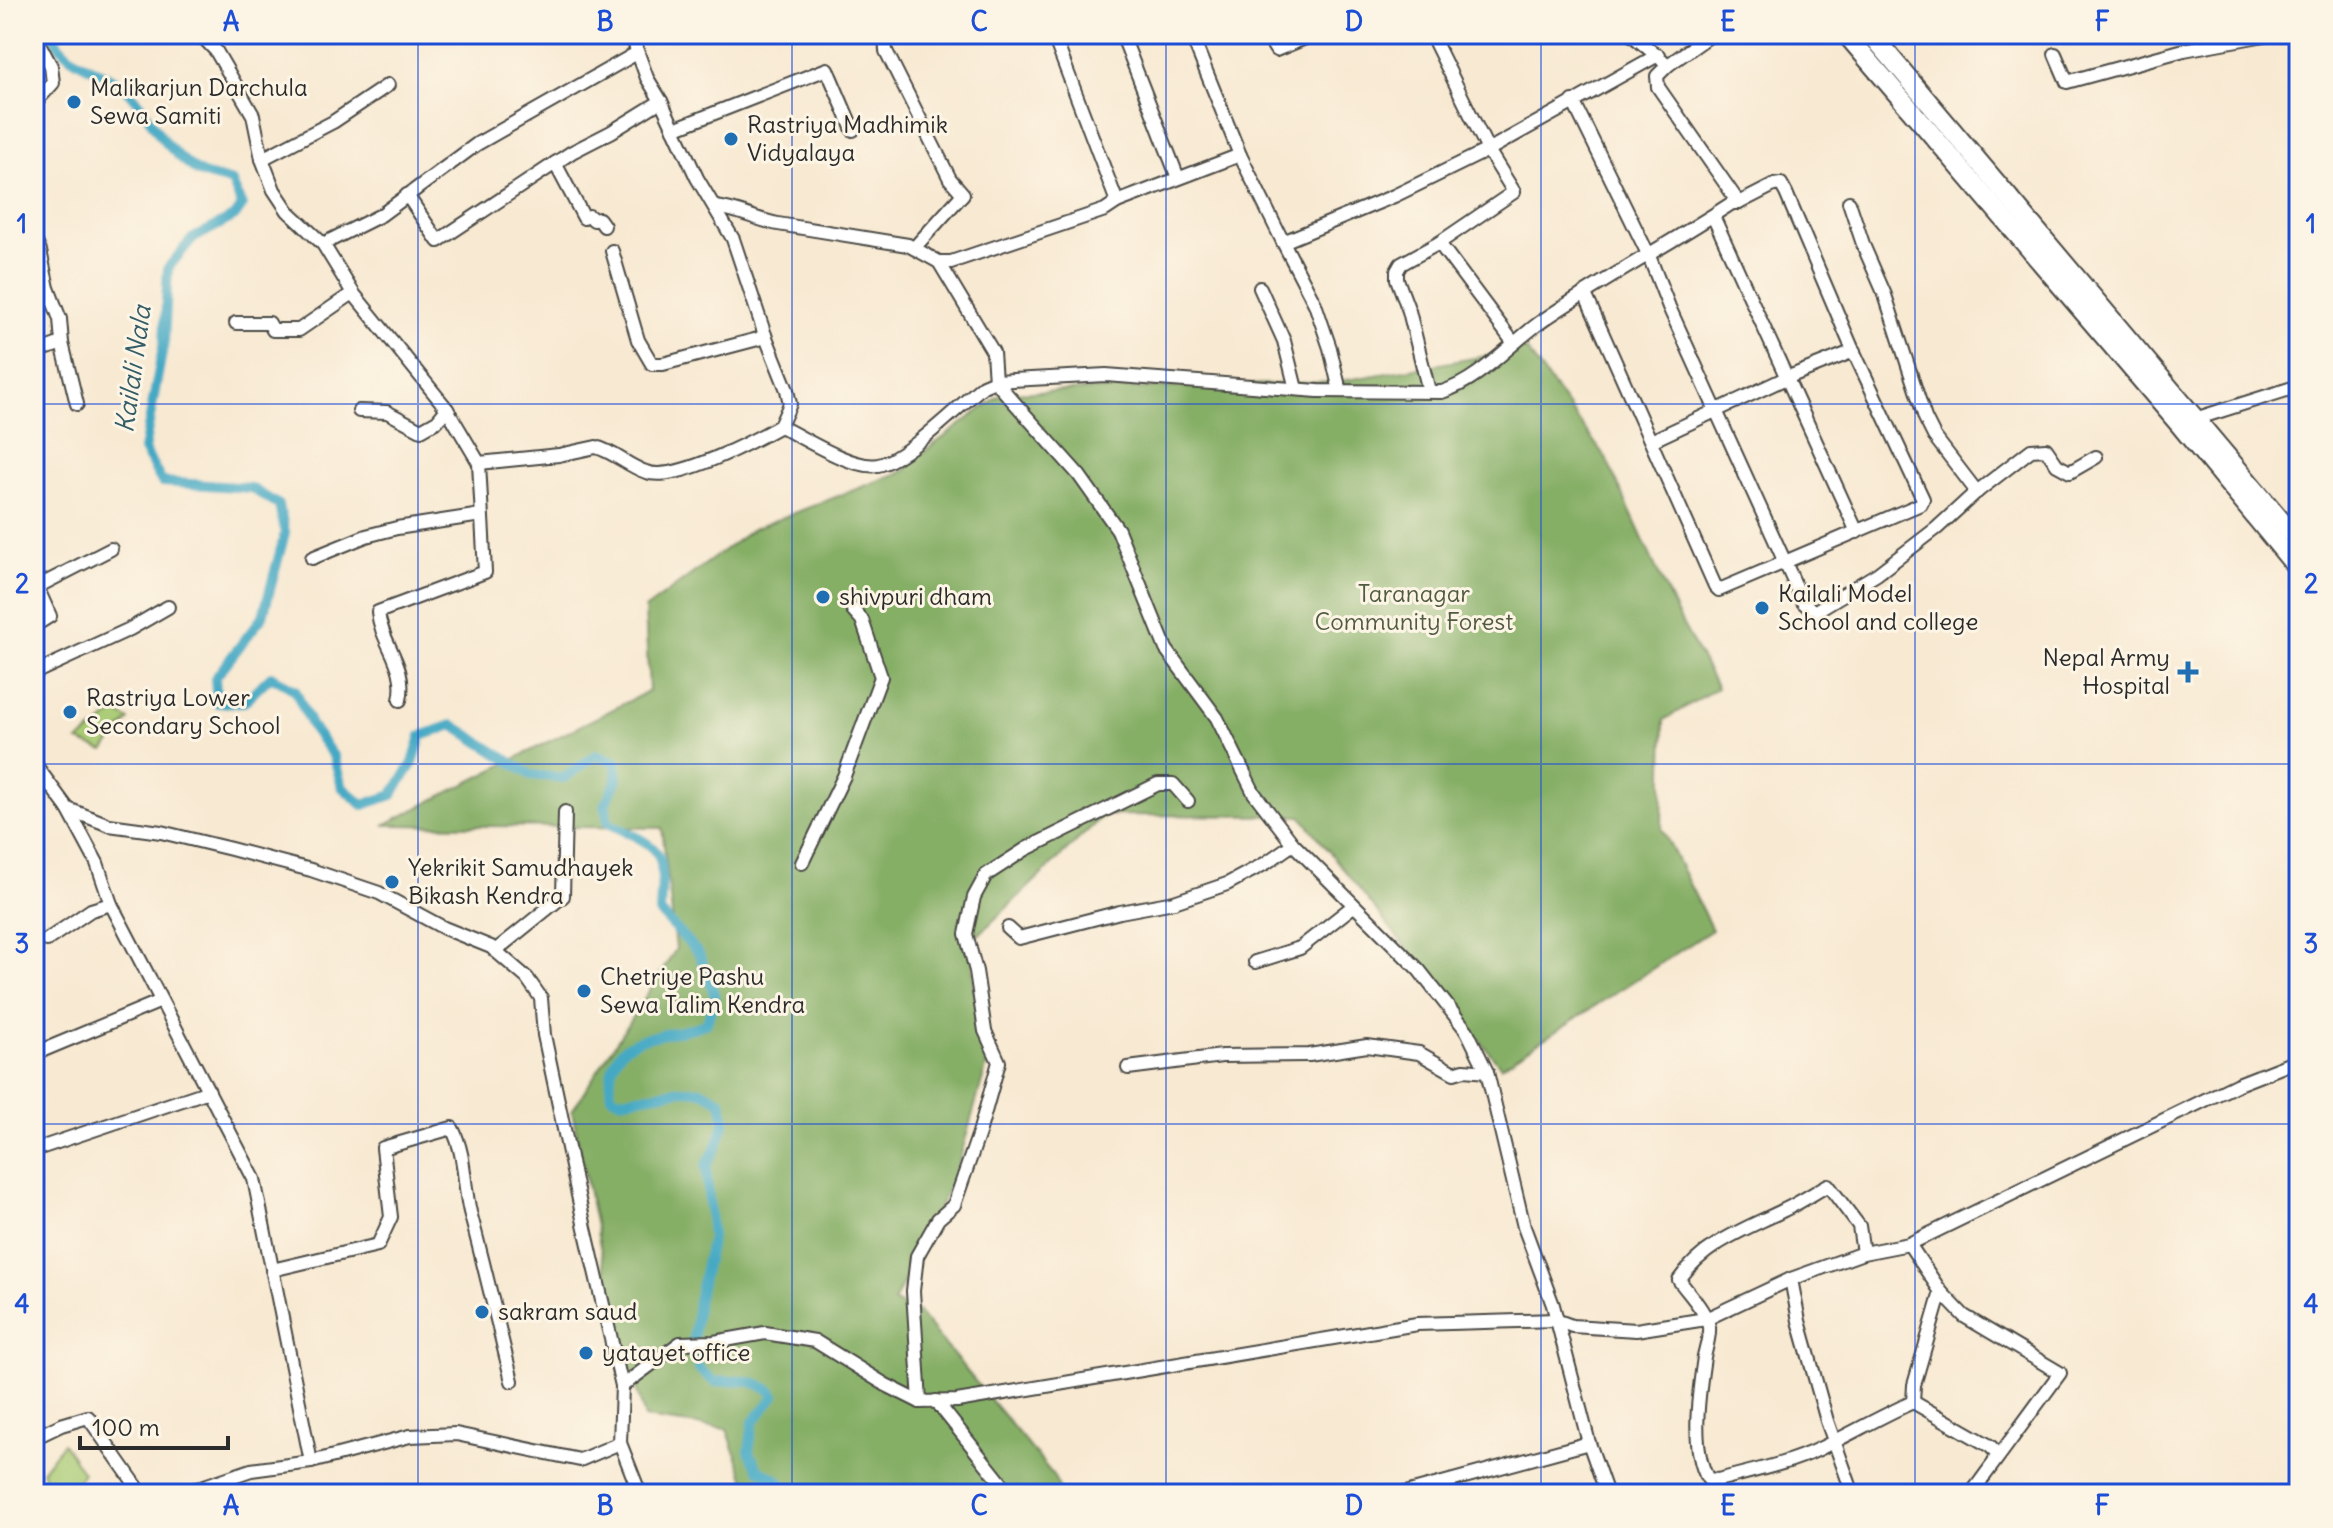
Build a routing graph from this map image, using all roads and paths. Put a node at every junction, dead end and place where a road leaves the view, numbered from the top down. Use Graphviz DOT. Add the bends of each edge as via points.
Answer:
graph roads {
  1 [pos="34,34"];
  2 [pos="200,34"];
  3 [pos="631,34"];
  4 [pos="885,34"];
  5 [pos="1053,34"];
  6 [pos="1122,34"];
  7 [pos="1191,34"];
  8 [pos="1266,34"];
  9 [pos="1315,34"];
  10 [pos="1431,34"];
  11 [pos="1631,34"];
  12 [pos="1712,34"];
  13 [pos="1846,34"];
  14 [pos="1871,34"];
  15 [pos="2270,34"];
  16 [pos="637,53"];
  17 [pos="2055,54"];
  18 [pos="1663,60"];
  19 [pos="388,85"];
  20 [pos="661,101"];
  21 [pos="1573,101"];
  22 [pos="34,104"];
  23 [pos="674,129"];
  24 [pos="853,130"];
  25 [pos="1488,150"];
  26 [pos="1240,155"];
  27 [pos="262,159"];
  28 [pos="555,163"];
  29 [pos="1178,178"];
  30 [pos="407,195"];
  31 [pos="1117,202"];
  32 [pos="1849,202"];
  33 [pos="1739,203"];
  34 [pos="715,207"];
  35 [pos="1713,216"];
  36 [pos="604,226"];
  37 [pos="34,238"];
  38 [pos="1283,242"];
  39 [pos="1439,243"];
  40 [pos="323,244"];
  41 [pos="914,248"];
  42 [pos="612,251"];
  43 [pos="1649,256"];
  44 [pos="939,262"];
  45 [pos="1260,288"];
  46 [pos="353,293"];
  47 [pos="1585,294"];
  48 [pos="236,323"];
  49 [pos="765,335"];
  50 [pos="1513,342"];
  51 [pos="62,343"];
  52 [pos="1854,351"];
  53 [pos="34,353"];
  54 [pos="1786,378"];
  55 [pos="995,381"];
  56 [pos="2299,386"];
  57 [pos="1296,389"];
  58 [pos="1340,391"];
  59 [pos="1429,391"];
  60 [pos="77,404"];
  61 [pos="447,409"];
  62 [pos="1716,410"];
  63 [pos="359,411"];
  64 [pos="2195,419"];
  65 [pos="780,426"];
  66 [pos="1651,441"];
  67 [pos="2096,457"];
  68 [pos="479,463"];
  69 [pos="1977,492"];
  70 [pos="481,515"];
  71 [pos="1857,532"];
  72 [pos="2299,542"];
  73 [pos="111,549"];
  74 [pos="312,558"];
  75 [pos="1785,562"];
  76 [pos="2299,570"];
  77 [pos="168,607"];
  78 [pos="853,610"];
  79 [pos="34,626"];
  80 [pos="34,673"];
  81 [pos="400,700"];
  82 [pos="35,766"];
  83 [pos="1188,801"];
  84 [pos="68,809"];
  85 [pos="565,812"];
  86 [pos="1293,844"];
  87 [pos="802,863"];
  88 [pos="111,904"];
  89 [pos="1352,907"];
  90 [pos="1008,928"];
  91 [pos="47,940"];
  92 [pos="495,951"];
  93 [pos="1255,962"];
  94 [pos="161,1001"];
  95 [pos="34,1054"];
  96 [pos="2299,1060"];
  97 [pos="1128,1068"];
  98 [pos="1487,1072"];
  99 [pos="209,1091"];
  100 [pos="34,1150"];
  101 [pos="1909,1244"];
  102 [pos="1863,1253"];
  103 [pos="272,1270"];
  104 [pos="1791,1279"];
  105 [pos="1941,1292"];
  106 [pos="1706,1319"];
  107 [pos="1556,1320"];
  108 [pos="512,1381"];
  109 [pos="622,1386"];
  110 [pos="936,1401"];
  111 [pos="920,1402"];
  112 [pos="1913,1402"];
  113 [pos="34,1438"];
  114 [pos="1834,1440"];
  115 [pos="620,1443"];
  116 [pos="1589,1443"];
  117 [pos="1995,1459"];
  118 [pos="311,1462"];
  119 [pos="142,1494"];
  120 [pos="181,1494"];
  121 [pos="640,1494"];
  122 [pos="1010,1494"];
  123 [pos="1402,1494"];
  124 [pos="1607,1494"];
  125 [pos="1853,1494"];
  126 [pos="1971,1494"];
  1 -- 22 [label="street" via="51,66 53,83"];
  2 -- 27 [label="street" via="216,51 253,115"];
  3 -- 16 [label="street"];
  4 -- 41 [label="street" via="886,51 950,179 963,194"];
  5 -- 31 [label="street"];
  6 -- 29 [label="street"];
  7 -- 26 [label="street"];
  8 -- 9 [label="street" via="1276,50"];
  10 -- 25 [label="street"];
  11 -- 18 [label="street"];
  12 -- 18 [label="street"];
  13 -- 76 [label="highway"];
  14 -- 64 [label="highway"];
  15 -- 17 [label="street" via="2184,50 2067,82"];
  16 -- 20 [label="street"];
  16 -- 30 [label="street" via="477,144"];
  18 -- 21 [label="street"];
  18 -- 33 [label="street" via="1658,87"];
  19 -- 27 [label="street" via="333,122"];
  20 -- 23 [label="street"];
  20 -- 28 [label="street"];
  21 -- 25 [label="street"];
  21 -- 43 [label="street"];
  23 -- 24 [label="street" via="827,69"];
  23 -- 34 [label="street"];
  25 -- 38 [label="street"];
  25 -- 39 [label="street" via="1514,192"];
  26 -- 29 [label="street"];
  26 -- 38 [label="street"];
  27 -- 40 [label="street" via="288,211"];
  28 -- 30 [label="street" via="438,241"];
  28 -- 36 [label="street" via="584,218 599,219"];
  29 -- 31 [label="street"];
  30 -- 40 [label="street" via="381,215"];
  31 -- 44 [label="street"];
  32 -- 69 [label="street" via="1925,418"];
  33 -- 35 [label="street"];
  33 -- 52 [label="street" via="1781,184"];
  34 -- 41 [label="street" via="762,221"];
  34 -- 49 [label="street" via="733,239"];
  35 -- 43 [label="street"];
  35 -- 54 [label="street"];
  37 -- 51 [label="street" via="60,319"];
  38 -- 58 [label="street" via="1315,304"];
  39 -- 50 [label="street"];
  39 -- 59 [label="street" via="1397,271"];
  40 -- 46 [label="street"];
  41 -- 44 [label="street"];
  42 -- 49 [label="street" via="638,340 652,364"];
  43 -- 47 [label="street"];
  43 -- 62 [label="street"];
  44 -- 55 [label="street" via="993,352"];
  45 -- 57 [label="street" via="1284,341"];
  46 -- 48 [label="street" via="299,330"];
  46 -- 61 [label="street"];
  47 -- 50 [label="street"];
  47 -- 66 [label="street"];
  49 -- 65 [label="street" via="790,404"];
  50 -- 59 [label="street" via="1489,366 1453,389"];
  51 -- 53 [label="street"];
  51 -- 60 [label="street"];
  52 -- 54 [label="street"];
  52 -- 71 [label="street" via="1923,499"];
  54 -- 62 [label="street"];
  54 -- 71 [label="street"];
  55 -- 57 [label="street" via="1106,375"];
  55 -- 65 [label="street" via="896,458 877,466 856,464"];
  55 -- 86 [label="street" via="1079,475 1118,530 1166,649 1203,697 1254,793"];
  56 -- 64 [label="street"];
  57 -- 58 [label="street"];
  58 -- 59 [label="street"];
  61 -- 63 [label="street" via="421,430 387,412"];
  61 -- 68 [label="street"];
  62 -- 66 [label="street"];
  62 -- 75 [label="street"];
  64 -- 72 [label="highway"];
  65 -- 68 [label="street" via="670,475 647,473 596,447"];
  66 -- 75 [label="street" via="1715,586 1723,590"];
  67 -- 69 [label="street" via="2070,472 2046,449 2031,450"];
  68 -- 70 [label="street"];
  69 -- 75 [label="street" via="1877,574 1814,612 1803,602"];
  70 -- 74 [label="street" via="376,534"];
  70 -- 81 [label="street" via="485,572 378,612 402,677"];
  71 -- 75 [label="street"];
  73 -- 79 [label="street" via="37,587 50,616"];
  77 -- 80 [label="street"];
  78 -- 87 [label="street" via="862,620 881,677 844,776"];
  82 -- 84 [label="street"];
  83 -- 111 [label="street" via="1173,784 1158,784 1026,849 986,875 974,897 966,934 985,1031 999,1062 954,1205 938,1219 917,1256 913,1291"];
  84 -- 88 [label="street" via="97,863"];
  84 -- 92 [label="street" via="109,825 231,849 366,888"];
  85 -- 92 [label="street" via="563,896"];
  86 -- 89 [label="street"];
  86 -- 90 [label="street" via="1227,884 1174,902 1019,938"];
  88 -- 91 [label="street" via="91,910"];
  88 -- 94 [label="street"];
  89 -- 93 [label="street" via="1300,948"];
  89 -- 98 [label="street" via="1419,970 1467,1031"];
  92 -- 109 [label="street" via="541,998 544,1035"];
  94 -- 95 [label="street"];
  94 -- 99 [label="street"];
  96 -- 101 [label="street" via="2238,1084"];
  97 -- 98 [label="street" via="1367,1046 1419,1053 1454,1073"];
  98 -- 107 [label="street" via="1524,1227"];
  99 -- 100 [label="street"];
  99 -- 103 [label="street" via="254,1179"];
  101 -- 102 [label="street"];
  101 -- 105 [label="street"];
  102 -- 104 [label="street"];
  102 -- 106 [label="street" via="1859,1226 1828,1185 1723,1238 1688,1267 1679,1280"];
  103 -- 108 [label="street" via="378,1245 391,1217 383,1148 452,1128 461,1145 470,1210"];
  103 -- 118 [label="street"];
  104 -- 106 [label="street"];
  104 -- 114 [label="street"];
  105 -- 112 [label="street"];
  105 -- 117 [label="street" via="1964,1316 2060,1373"];
  106 -- 107 [label="street" via="1636,1330"];
  106 -- 114 [label="street" via="1710,1329 1698,1438 1708,1479 1794,1459"];
  107 -- 110 [label="street" via="1417,1324"];
  107 -- 116 [label="street"];
  109 -- 111 [label="street" via="680,1343 765,1333 815,1341"];
  109 -- 115 [label="street"];
  110 -- 111 [label="street"];
  110 -- 122 [label="street"];
  112 -- 114 [label="street"];
  112 -- 117 [label="street" via="1990,1446 1998,1454"];
  113 -- 119 [label="street" via="88,1417"];
  114 -- 125 [label="street"];
  115 -- 118 [label="street" via="580,1460 456,1434 410,1436"];
  115 -- 121 [label="street"];
  116 -- 123 [label="street"];
  116 -- 124 [label="street"];
  117 -- 126 [label="street"];
  118 -- 120 [label="street" via="251,1470"];
}
